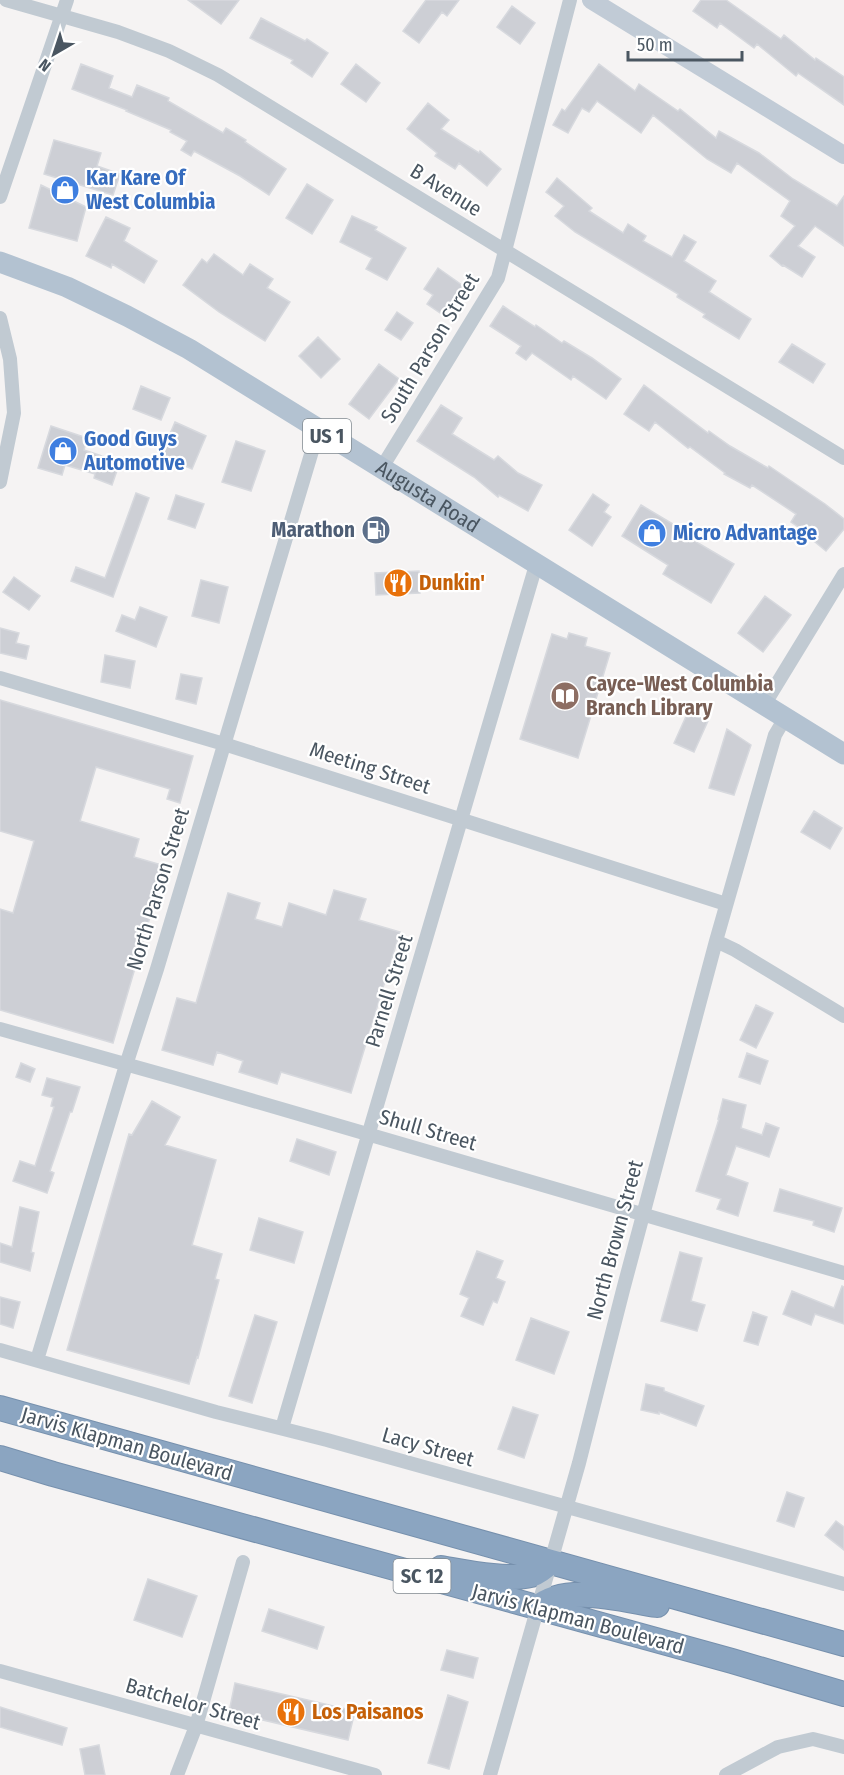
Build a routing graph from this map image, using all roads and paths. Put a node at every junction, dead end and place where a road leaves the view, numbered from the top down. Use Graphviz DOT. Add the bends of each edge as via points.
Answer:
graph roads {
  1 [pos="6,0"];
  2 [pos="67,0"];
  3 [pos="570,0"];
  4 [pos="591,0"];
  5 [pos="62,16"];
  6 [pos="844,155"];
  7 [pos="0,197"];
  8 [pos="505,251"];
  9 [pos="0,262"];
  10 [pos="0,318"];
  11 [pos="318,431"];
  12 [pos="844,458"];
  13 [pos="381,469"];
  14 [pos="0,482"];
  15 [pos="536,565"];
  16 [pos="844,574"];
  17 [pos="0,678"];
  18 [pos="764,705"];
  19 [pos="785,718"];
  20 [pos="224,744"];
  21 [pos="844,754"];
  22 [pos="462,819"];
  23 [pos="726,904"];
  24 [pos="716,941"];
  25 [pos="844,1016"];
  26 [pos="0,1029"];
  27 [pos="126,1065"];
  28 [pos="368,1134"];
  29 [pos="643,1214"];
  30 [pos="844,1273"];
  31 [pos="0,1350"];
  32 [pos="37,1360"];
  33 [pos="0,1408"];
  34 [pos="282,1428"];
  35 [pos="0,1458"];
  36 [pos="566,1507"];
  37 [pos="352,1556"];
  38 [pos="243,1562"];
  39 [pos="550,1562"];
  40 [pos="844,1584"];
  41 [pos="537,1608"];
  42 [pos="769,1623"];
  43 [pos="844,1644"];
  44 [pos="0,1671"];
  45 [pos="844,1694"];
  46 [pos="196,1726"];
  47 [pos="844,1747"];
  48 [pos="177,1775"];
  49 [pos="375,1775"];
  50 [pos="490,1775"];
  51 [pos="726,1775"];
  1 -- 5 [label="street, B Avenue"];
  2 -- 5 [label="street"];
  3 -- 8 [label="street, South Parson Street"];
  4 -- 6 [label="street"];
  5 -- 7 [label="street"];
  5 -- 8 [label="street, B Avenue" via="118,32 218,75"];
  8 -- 12 [label="street, B Avenue"];
  8 -- 13 [label="street, South Parson Street" via="498,278"];
  9 -- 11 [label="main road, Augusta Road / US 1" via="67,286 127,316"];
  10 -- 14 [label="street" via="10,359 14,404"];
  11 -- 13 [label="main road, Augusta Road / US 1"];
  11 -- 20 [label="street, North Parson Street"];
  13 -- 15 [label="main road, Augusta Road / US 1"];
  15 -- 18 [label="main road, Augusta Road / US 1"];
  15 -- 22 [label="street, Parnell Street"];
  16 -- 18 [label="street"];
  17 -- 20 [label="street, Meeting Street"];
  18 -- 19 [label="main road, Augusta Road / US 1"];
  19 -- 21 [label="main road, Augusta Road / US 1"];
  19 -- 23 [label="street, North Brown Street" via="775,735"];
  20 -- 22 [label="street, Meeting Street"];
  20 -- 27 [label="street, North Parson Street"];
  22 -- 23 [label="street, Meeting Street"];
  22 -- 28 [label="street, Parnell Street"];
  23 -- 24 [label="street, North Brown Street"];
  24 -- 25 [label="street"];
  24 -- 29 [label="street, North Brown Street"];
  26 -- 27 [label="street, Shull Street"];
  27 -- 28 [label="street, Shull Street"];
  27 -- 32 [label="street, North Parson Street"];
  28 -- 29 [label="street, Shull Street"];
  28 -- 34 [label="street, Parnell Street"];
  29 -- 30 [label="street, Shull Street"];
  29 -- 36 [label="street, North Brown Street"];
  31 -- 32 [label="street, Lacy Street"];
  32 -- 34 [label="street, Lacy Street"];
  33 -- 39 [label="highway, Jarvis Klapman Boulevard / SC 12"];
  34 -- 36 [label="street, Lacy Street"];
  35 -- 37 [label="highway, Jarvis Klapman Boulevard / SC 12"];
  36 -- 39 [label="street, North Brown Street"];
  36 -- 40 [label="street, Lacy Street"];
  37 -- 39 [label="highway" via="513,1576 533,1574"];
  37 -- 41 [label="highway, Jarvis Klapman Boulevard / SC 12"];
  38 -- 46 [label="street"];
  39 -- 41 [label="street, North Brown Street"];
  39 -- 42 [label="highway, Jarvis Klapman Boulevard / SC 12"];
  41 -- 42 [label="highway" via="556,1597 574,1595"];
  41 -- 45 [label="highway, Jarvis Klapman Boulevard / SC 12"];
  41 -- 50 [label="street, North Brown Street"];
  42 -- 43 [label="highway, Jarvis Klapman Boulevard / SC 12"];
  44 -- 46 [label="street, Batchelor Street"];
  46 -- 48 [label="street"];
  46 -- 49 [label="street, Batchelor Street"];
  47 -- 51 [label="street" via="813,1738 778,1746"];
}
